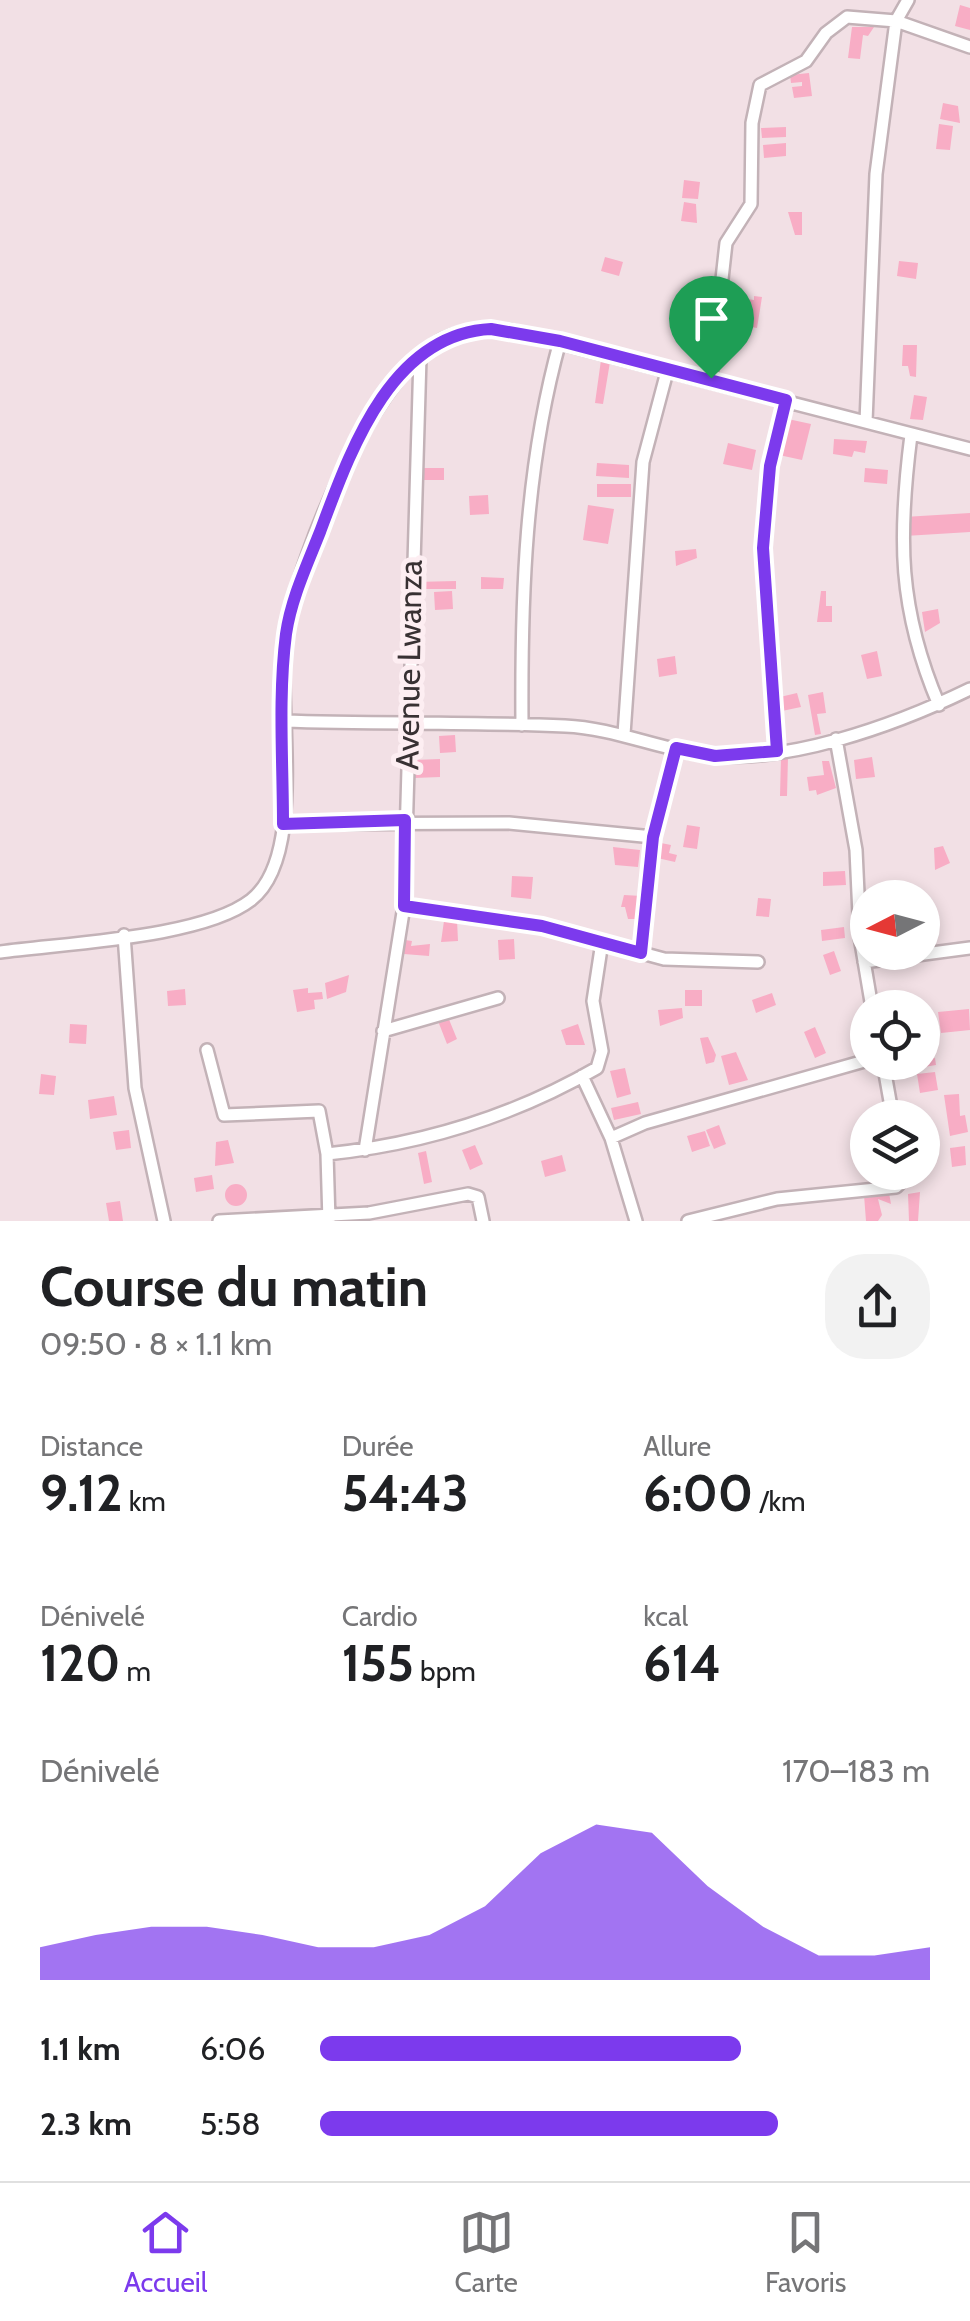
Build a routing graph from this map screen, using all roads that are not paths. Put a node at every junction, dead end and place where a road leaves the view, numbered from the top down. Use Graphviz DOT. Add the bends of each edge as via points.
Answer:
graph roads {
  1 [pos="908,0"];
  2 [pos="896,21"];
  3 [pos="970,47"];
  4 [pos="560,341"];
  5 [pos="420,357"];
  6 [pos="668,368"];
  7 [pos="711,378"];
  8 [pos="786,400"];
  9 [pos="866,422"];
  10 [pos="912,435"];
  11 [pos="970,449"];
  12 [pos="970,690"];
  13 [pos="938,706"];
  14 [pos="283,722"];
  15 [pos="408,725"];
  16 [pos="522,725"];
  17 [pos="624,734"];
  18 [pos="836,739"];
  19 [pos="676,748"];
  20 [pos="777,751"];
  21 [pos="405,820"];
  22 [pos="283,824"];
  23 [pos="653,837"];
  24 [pos="858,880"];
  25 [pos="404,906"];
  26 [pos="124,935"];
  27 [pos="602,942"];
  28 [pos="970,948"];
  29 [pos="0,952"];
  30 [pos="940,952"];
  31 [pos="641,953"];
  32 [pos="758,962"];
  33 [pos="498,998"];
  34 [pos="384,1031"];
  35 [pos="207,1050"];
  36 [pos="850,1065"];
  37 [pos="582,1076"];
  38 [pos="611,1138"];
  39 [pos="364,1150"];
  40 [pos="327,1154"];
  41 [pos="868,1190"];
  42 [pos="328,1218"];
  43 [pos="164,1221"];
  44 [pos="219,1221"];
  45 [pos="483,1221"];
  46 [pos="636,1221"];
  47 [pos="688,1221"];
  1 -- 2 [label="street"];
  2 -- 3 [label="street"];
  2 -- 7 [label="street" via="842,19 806,61 760,85 751,204 726,244"];
  2 -- 9 [label="street" via="876,174"];
  4 -- 5 [label="street" via="476,330 436,343"];
  4 -- 6 [label="street"];
  4 -- 16 [label="street" via="528,510"];
  5 -- 14 [label="street" via="365,424 307,566 287,629"];
  5 -- 15 [label="street, Avenue Lwanza"];
  6 -- 7 [label="street"];
  6 -- 17 [label="street" via="642,462"];
  7 -- 8 [label="street"];
  8 -- 9 [label="street"];
  8 -- 20 [label="street" via="770,466 763,548"];
  9 -- 10 [label="street"];
  10 -- 11 [label="street"];
  10 -- 13 [label="street" via="901,571 912,634"];
  12 -- 13 [label="street"];
  13 -- 18 [label="street"];
  14 -- 15 [label="street"];
  14 -- 22 [label="street"];
  15 -- 16 [label="street"];
  15 -- 21 [label="street, Avenue Lwanza"];
  16 -- 17 [label="street"];
  17 -- 19 [label="street"];
  18 -- 20 [label="street"];
  18 -- 24 [label="street"];
  19 -- 20 [label="street" via="715,756"];
  19 -- 23 [label="street"];
  21 -- 22 [label="street"];
  21 -- 23 [label="street"];
  21 -- 25 [label="street, Avenue Lwanza"];
  22 -- 26 [label="street" via="272,874 250,900 202,924"];
  23 -- 31 [label="street"];
  25 -- 27 [label="street" via="542,926"];
  25 -- 34 [label="street, Avenue Lwanza"];
  26 -- 29 [label="street"];
  26 -- 43 [label="street" via="135,1088"];
  27 -- 31 [label="street"];
  27 -- 37 [label="street" via="593,1002 602,1058"];
  28 -- 30 [label="street"];
  31 -- 32 [label="street" via="688,962"];
  33 -- 34 [label="street"];
  34 -- 39 [label="street, Avenue Lwanza"];
  35 -- 40 [label="street" via="224,1115 311,1108 320,1114"];
  36 -- 38 [label="street"];
  37 -- 38 [label="street"];
  37 -- 39 [label="street" via="472,1126"];
  38 -- 46 [label="street"];
  39 -- 40 [label="street"];
  40 -- 42 [label="street"];
  41 -- 47 [label="street" via="765,1201"];
  42 -- 44 [label="street"];
  42 -- 45 [label="street" via="468,1194 478,1197"];
}
